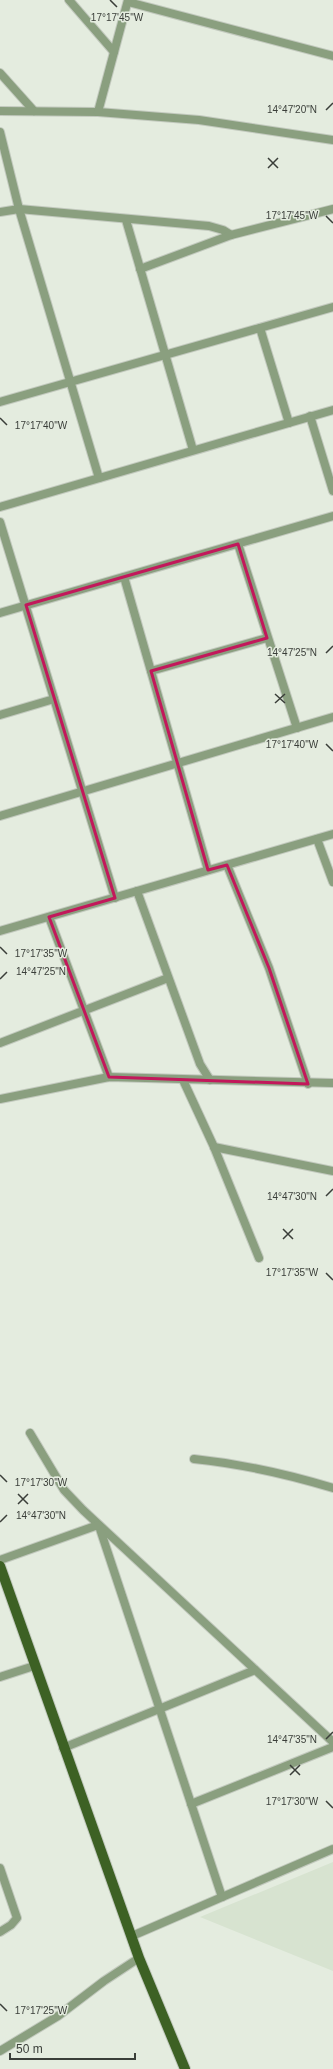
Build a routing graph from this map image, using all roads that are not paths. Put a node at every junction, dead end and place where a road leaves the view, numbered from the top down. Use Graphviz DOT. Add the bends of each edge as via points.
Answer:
graph roads {
  1 [pos="69,0"];
  2 [pos="128,1"];
  3 [pos="114,52"];
  4 [pos="333,56"];
  5 [pos="0,73"];
  6 [pos="0,111"];
  7 [pos="34,111"];
  8 [pos="98,112"];
  9 [pos="0,132"];
  10 [pos="333,140"];
  11 [pos="19,209"];
  12 [pos="333,209"];
  13 [pos="0,212"];
  14 [pos="126,220"];
  15 [pos="231,235"];
  16 [pos="140,270"];
  17 [pos="333,307"];
  18 [pos="260,328"];
  19 [pos="166,356"];
  20 [pos="70,383"];
  21 [pos="0,402"];
  22 [pos="333,410"];
  23 [pos="310,416"];
  24 [pos="289,422"];
  25 [pos="193,450"];
  26 [pos="99,478"];
  27 [pos="333,491"];
  28 [pos="0,507"];
  29 [pos="333,516"];
  30 [pos="0,522"];
  31 [pos="238,544"];
  32 [pos="124,577"];
  33 [pos="26,605"];
  34 [pos="0,613"];
  35 [pos="267,638"];
  36 [pos="151,671"];
  37 [pos="54,699"];
  38 [pos="0,714"];
  39 [pos="333,717"];
  40 [pos="297,728"];
  41 [pos="178,764"];
  42 [pos="83,792"];
  43 [pos="0,816"];
  44 [pos="333,834"];
  45 [pos="317,839"];
  46 [pos="227,865"];
  47 [pos="208,870"];
  48 [pos="333,882"];
  49 [pos="137,891"];
  50 [pos="115,898"];
  51 [pos="49,917"];
  52 [pos="0,931"];
  53 [pos="168,978"];
  54 [pos="84,1010"];
  55 [pos="0,1043"];
  56 [pos="109,1077"];
  57 [pos="184,1080"];
  58 [pos="210,1080"];
  59 [pos="333,1083"];
  60 [pos="308,1084"];
  61 [pos="0,1099"];
  62 [pos="214,1147"];
  63 [pos="333,1171"];
  64 [pos="259,1258"];
  65 [pos="30,1433"];
  66 [pos="194,1459"];
  67 [pos="333,1488"];
  68 [pos="98,1525"];
  69 [pos="0,1560"];
  70 [pos="0,1566"];
  71 [pos="2,1577"];
  72 [pos="34,1666"];
  73 [pos="255,1670"];
  74 [pos="0,1677"];
  75 [pos="160,1709"];
  76 [pos="333,1742"];
  77 [pos="333,1747"];
  78 [pos="63,1748"];
  79 [pos="191,1804"];
  80 [pos="333,1849"];
  81 [pos="0,1868"];
  82 [pos="222,1897"];
  83 [pos="0,1932"];
  84 [pos="132,1936"];
  85 [pos="139,1958"];
  86 [pos="0,2051"];
  87 [pos="185,2069"];
  1 -- 3 [label="street"];
  2 -- 3 [label="street"];
  2 -- 4 [label="street"];
  3 -- 8 [label="street"];
  5 -- 7 [label="street"];
  6 -- 7 [label="street"];
  7 -- 8 [label="street"];
  8 -- 10 [label="street" via="199,120"];
  9 -- 11 [label="street"];
  11 -- 13 [label="street"];
  11 -- 14 [label="street"];
  11 -- 20 [label="street"];
  12 -- 15 [label="street"];
  14 -- 15 [label="street" via="209,226"];
  14 -- 16 [label="street"];
  15 -- 16 [label="street"];
  16 -- 19 [label="street"];
  17 -- 18 [label="street"];
  18 -- 19 [label="street"];
  18 -- 24 [label="street"];
  19 -- 20 [label="street"];
  19 -- 25 [label="street"];
  20 -- 21 [label="street"];
  20 -- 26 [label="street"];
  22 -- 23 [label="street"];
  23 -- 24 [label="street"];
  23 -- 27 [label="street"];
  24 -- 25 [label="street"];
  25 -- 26 [label="street"];
  26 -- 28 [label="street"];
  29 -- 31 [label="street"];
  30 -- 33 [label="street"];
  31 -- 32 [label="street"];
  31 -- 35 [label="street"];
  32 -- 33 [label="street"];
  32 -- 36 [label="street"];
  33 -- 34 [label="street"];
  33 -- 37 [label="street"];
  35 -- 36 [label="street"];
  35 -- 40 [label="street"];
  36 -- 41 [label="street"];
  37 -- 38 [label="street"];
  37 -- 42 [label="street"];
  39 -- 40 [label="street"];
  40 -- 41 [label="street"];
  41 -- 42 [label="street"];
  41 -- 47 [label="street"];
  42 -- 43 [label="street"];
  42 -- 50 [label="street"];
  44 -- 45 [label="street"];
  45 -- 46 [label="street"];
  45 -- 48 [label="street"];
  46 -- 47 [label="street"];
  46 -- 60 [label="street" via="269,968"];
  47 -- 49 [label="street"];
  49 -- 50 [label="street"];
  49 -- 53 [label="street"];
  50 -- 51 [label="street"];
  51 -- 52 [label="street"];
  51 -- 54 [label="street"];
  53 -- 54 [label="street"];
  53 -- 58 [label="street" via="200,1064"];
  54 -- 55 [label="street"];
  54 -- 56 [label="street"];
  56 -- 57 [label="street"];
  56 -- 61 [label="street"];
  57 -- 58 [label="street"];
  57 -- 62 [label="street"];
  58 -- 60 [label="street"];
  59 -- 60 [label="street"];
  62 -- 63 [label="street"];
  62 -- 64 [label="street"];
  65 -- 68 [label="street" via="64,1490"];
  66 -- 67 [label="street" via="258,1468"];
  68 -- 69 [label="street"];
  68 -- 73 [label="street"];
  68 -- 75 [label="street"];
  70 -- 71 [label="main road"];
  71 -- 72 [label="main road"];
  72 -- 74 [label="street"];
  72 -- 78 [label="main road"];
  73 -- 75 [label="street"];
  73 -- 76 [label="street"];
  75 -- 78 [label="street"];
  75 -- 79 [label="street"];
  77 -- 79 [label="street"];
  78 -- 84 [label="main road"];
  79 -- 82 [label="street"];
  80 -- 82 [label="street"];
  81 -- 83 [label="street" via="17,1918 12,1925"];
  82 -- 84 [label="street"];
  84 -- 85 [label="main road"];
  85 -- 86 [label="street" via="58,2016"];
  85 -- 87 [label="main road"];
}
